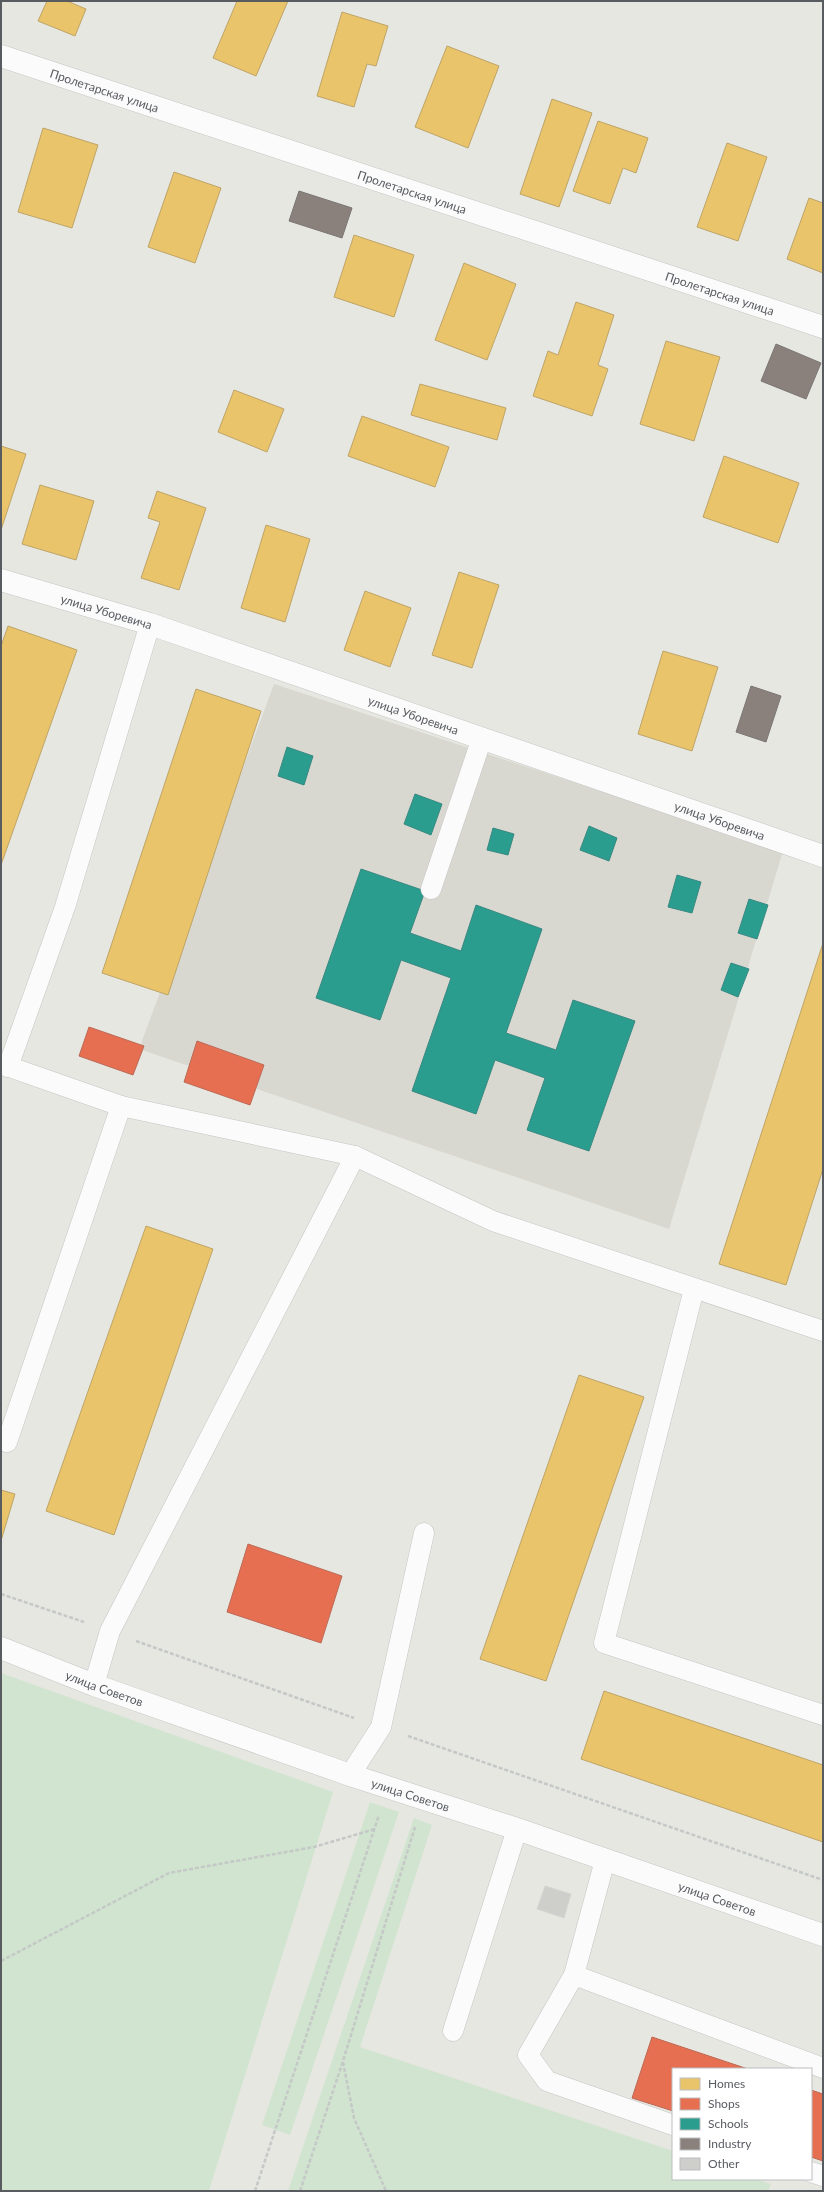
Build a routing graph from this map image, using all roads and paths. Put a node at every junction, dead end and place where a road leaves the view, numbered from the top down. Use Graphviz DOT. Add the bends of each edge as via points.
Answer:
graph roads {
  1 [pos="1,56"];
  2 [pos="823,327"];
  3 [pos="1,580"];
  4 [pos="150,624"];
  5 [pos="482,738"];
  6 [pos="823,856"];
  7 [pos="431,889"];
  8 [pos="5,1065"];
  9 [pos="121,1106"];
  10 [pos="355,1156"];
  11 [pos="694,1289"];
  12 [pos="823,1331"];
  13 [pos="1,1440"];
  14 [pos="424,1533"];
  15 [pos="1,1594"];
  16 [pos="110,1631"];
  17 [pos="1,1648"];
  18 [pos="22,1656"];
  19 [pos="1,1661"];
  20 [pos="94,1685"];
  21 [pos="823,1715"];
  22 [pos="381,1727"];
  23 [pos="350,1775"];
  24 [pos="416,1822"];
  25 [pos="375,1829"];
  26 [pos="516,1829"];
  27 [pos="605,1860"];
  28 [pos="823,1880"];
  29 [pos="823,1935"];
  30 [pos="1,1961"];
  31 [pos="574,1975"];
  32 [pos="453,2031"];
  33 [pos="343,2061"];
  34 [pos="823,2068"];
  35 [pos="672,2125"];
  36 [pos="812,2172"];
  37 [pos="823,2176"];
  38 [pos="300,2191"];
  39 [pos="386,2191"];
  1 -- 2 [label="street, Пролетарская улица"];
  3 -- 4 [label="street, улица Уборевича"];
  4 -- 5 [label="street, улица Уборевича"];
  4 -- 8 [label="lane" via="65,907"];
  5 -- 6 [label="street, улица Уборевича"];
  5 -- 7 [label="lane"];
  8 -- 9 [label="lane"];
  9 -- 10 [label="lane"];
  9 -- 13 [label="lane" via="7,1442"];
  10 -- 11 [label="lane" via="493,1221"];
  10 -- 16 [label="lane"];
  11 -- 12 [label="lane"];
  11 -- 21 [label="lane" via="604,1643"];
  14 -- 22 [label="lane"];
  15 -- 16 [label="path"];
  16 -- 20 [label="lane"];
  16 -- 22 [label="path"];
  17 -- 18 [label="street, улица Советов"];
  18 -- 19 [label="lane"];
  18 -- 20 [label="street, улица Советов"];
  20 -- 23 [label="street, улица Советов"];
  22 -- 23 [label="lane"];
  22 -- 28 [label="path"];
  23 -- 26 [label="street, улица Советов"];
  24 -- 33 [label="path"];
  25 -- 30 [label="path" via="314,1847 169,1873"];
  26 -- 27 [label="street, улица Советов"];
  26 -- 32 [label="lane"];
  27 -- 29 [label="street, улица Советов"];
  27 -- 31 [label="lane"];
  31 -- 34 [label="lane"];
  31 -- 35 [label="lane" via="528,2055 547,2081"];
  33 -- 38 [label="path"];
  33 -- 39 [label="path" via="354,2118"];
  36 -- 37 [label="lane"];
}
